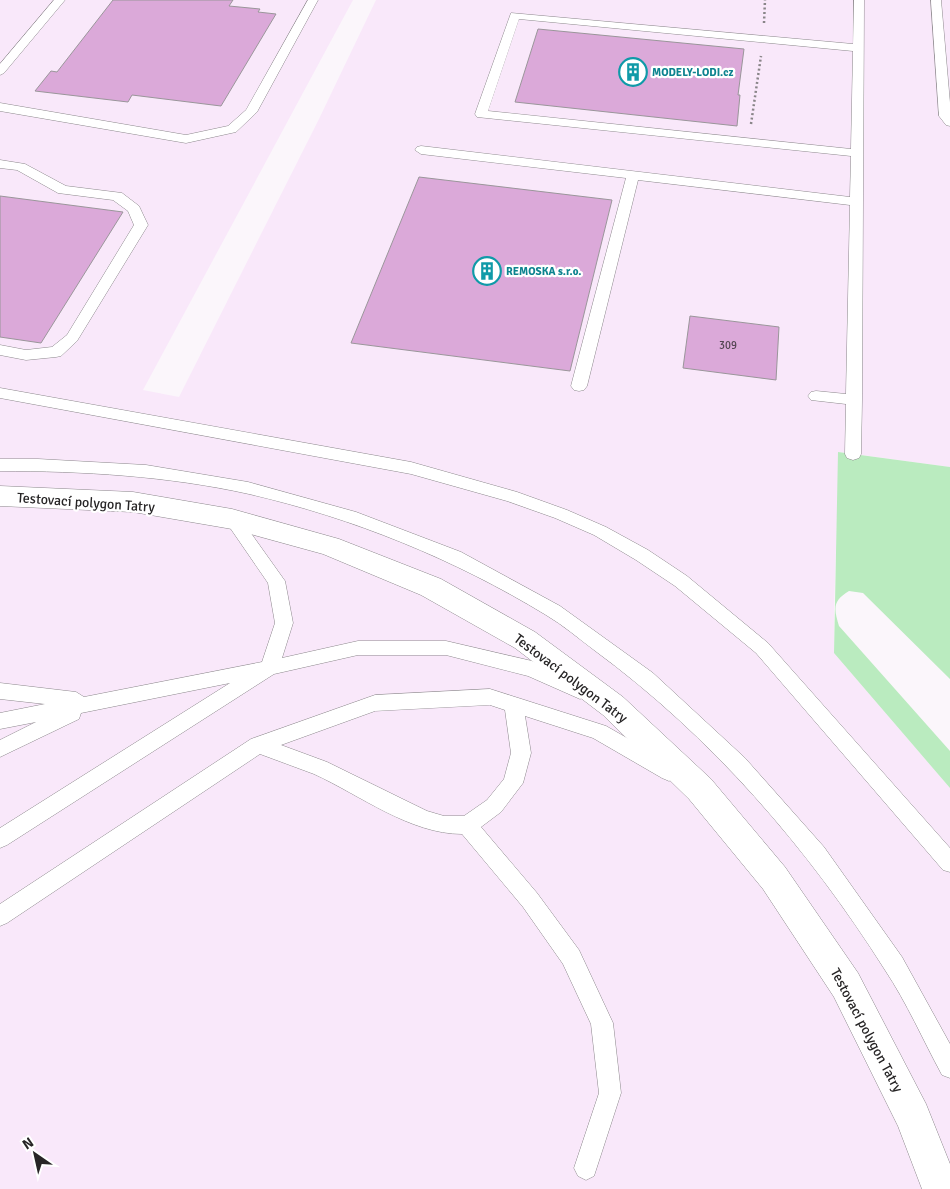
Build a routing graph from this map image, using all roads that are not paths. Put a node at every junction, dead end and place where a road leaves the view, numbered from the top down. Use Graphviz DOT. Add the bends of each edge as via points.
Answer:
graph roads {
  1 [pos="60,0"];
  2 [pos="313,0"];
  3 [pos="859,0"];
  4 [pos="936,0"];
  5 [pos="944,33"];
  6 [pos="858,48"];
  7 [pos="0,71"];
  8 [pos="0,107"];
  9 [pos="950,122"];
  10 [pos="421,150"];
  11 [pos="857,153"];
  12 [pos="0,164"];
  13 [pos="633,175"];
  14 [pos="856,202"];
  15 [pos="0,350"];
  16 [pos="579,386"];
  17 [pos="0,393"];
  18 [pos="816,396"];
  19 [pos="854,400"];
  20 [pos="853,454"];
  21 [pos="0,465"];
  22 [pos="0,496"];
  23 [pos="232,519"];
  24 [pos="269,668"];
  25 [pos="0,691"];
  26 [pos="93,702"];
  27 [pos="514,705"];
  28 [pos="613,706"];
  29 [pos="0,721"];
  30 [pos="258,745"];
  31 [pos="0,749"];
  32 [pos="700,790"];
  33 [pos="467,825"];
  34 [pos="0,839"];
  35 [pos="950,863"];
  36 [pos="0,916"];
  37 [pos="950,1067"];
  38 [pos="586,1168"];
  39 [pos="941,1189"];
  1 -- 7 [label="lane"];
  2 -- 8 [label="lane" via="251,112 232,129 186,139"];
  3 -- 6 [label="lane"];
  4 -- 5 [label="lane"];
  5 -- 9 [label="lane" via="945,116"];
  6 -- 11 [label="lane"];
  6 -- 11 [label="lane" via="515,15 481,114"];
  10 -- 13 [label="lane"];
  11 -- 14 [label="lane"];
  12 -- 15 [label="lane" via="20,167 63,190 116,196 134,209 140,225 72,338 56,352 26,355"];
  13 -- 14 [label="lane"];
  13 -- 16 [label="lane"];
  14 -- 19 [label="lane"];
  17 -- 35 [label="lane" via="411,468 511,496 600,531 682,581 762,648"];
  18 -- 19 [label="lane"];
  19 -- 20 [label="lane"];
  21 -- 37 [label="lane" via="146,471 248,488 350,516 455,557 554,611 646,678 745,771 817,854 894,964"];
  22 -- 23 [label="street, Testovací polygon Tatry" via="133,502"];
  23 -- 24 [label="lane" via="276,581 284,623"];
  23 -- 28 [label="street, Testovací polygon Tatry" via="330,546 430,587 525,640"];
  24 -- 26 [label="lane"];
  24 -- 28 [label="lane" via="358,648 446,648 532,670"];
  24 -- 34 [label="lane"];
  25 -- 26 [label="lane"];
  26 -- 29 [label="lane"];
  26 -- 31 [label="lane"];
  27 -- 30 [label="lane" via="490,697 375,703"];
  27 -- 32 [label="lane" via="599,732"];
  27 -- 33 [label="lane" via="521,753 513,783 494,806"];
  28 -- 32 [label="street, Testovací polygon Tatry"];
  30 -- 33 [label="lane" via="320,768 423,818 444,825"];
  30 -- 36 [label="lane"];
  32 -- 39 [label="street, Testovací polygon Tatry" via="774,878 846,985 913,1117"];
  33 -- 38 [label="lane" via="530,900 571,958 602,1023 610,1093"];
}
